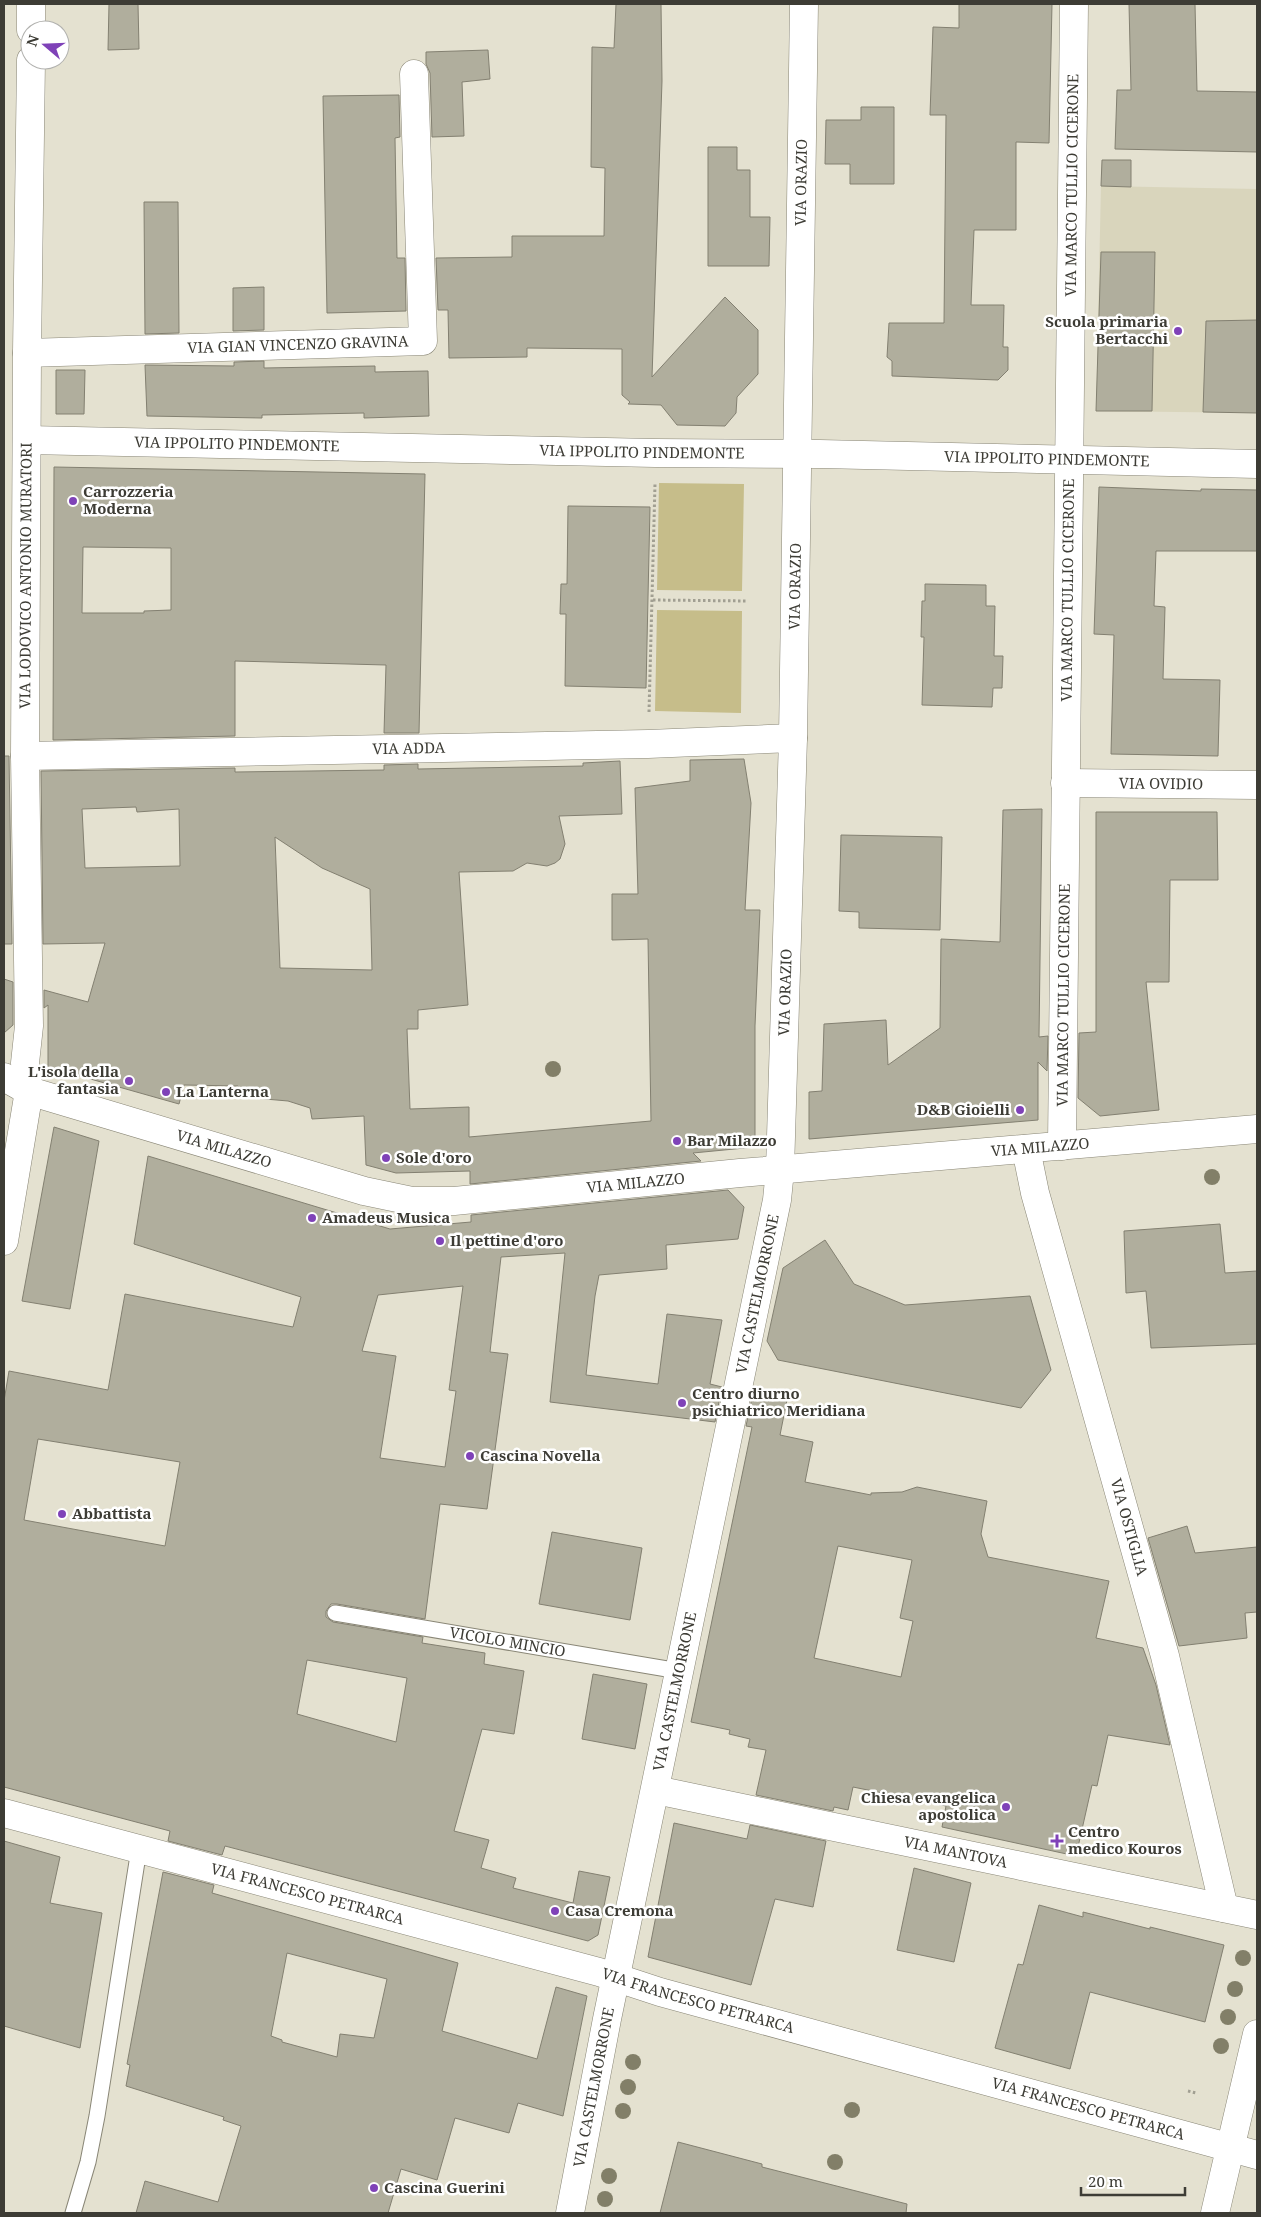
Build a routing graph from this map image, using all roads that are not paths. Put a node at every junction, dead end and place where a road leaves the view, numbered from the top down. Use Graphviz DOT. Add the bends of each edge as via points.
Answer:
graph roads {
  1 [pos="31,4"];
  2 [pos="804,4"];
  3 [pos="1074,4"];
  4 [pos="31,20"];
  5 [pos="31,70"];
  6 [pos="414,74"];
  7 [pos="26,353"];
  8 [pos="27,440"];
  9 [pos="796,454"];
  10 [pos="1070,459"];
  11 [pos="1257,464"];
  12 [pos="792,738"];
  13 [pos="26,756"];
  14 [pos="1065,783"];
  15 [pos="1257,785"];
  16 [pos="4,1076"];
  17 [pos="29,1091"];
  18 [pos="1257,1129"];
  19 [pos="1062,1146"];
  20 [pos="1026,1148"];
  21 [pos="780,1170"];
  22 [pos="4,1241"];
  23 [pos="335,1613"];
  24 [pos="679,1671"];
  25 [pos="656,1790"];
  26 [pos="4,1813"];
  27 [pos="138,1849"];
  28 [pos="1224,1908"];
  29 [pos="1257,1915"];
  30 [pos="616,1978"];
  31 [pos="1257,2034"];
  32 [pos="1231,2148"];
  33 [pos="1257,2155"];
  34 [pos="73,2213"];
  35 [pos="570,2213"];
  36 [pos="1215,2213"];
  1 -- 4 [label="street"];
  2 -- 9 [label="street, VIA ORAZIO"];
  3 -- 10 [label="street, VIA MARCO TULLIO CICERONE"];
  5 -- 7 [label="street, VIA LODOVICO ANTONIO MURATORI"];
  6 -- 7 [label="street, VIA GIAN VINCENZO GRAVINA" via="423,341"];
  7 -- 8 [label="street, VIA LODOVICO ANTONIO MURATORI"];
  8 -- 9 [label="street, VIA IPPOLITO PINDEMONTE"];
  8 -- 13 [label="street, VIA LODOVICO ANTONIO MURATORI"];
  9 -- 10 [label="street, VIA IPPOLITO PINDEMONTE"];
  9 -- 12 [label="street, VIA ORAZIO"];
  10 -- 11 [label="street, VIA IPPOLITO PINDEMONTE"];
  10 -- 14 [label="street, VIA MARCO TULLIO CICERONE"];
  12 -- 13 [label="street, VIA ADDA" via="648,744"];
  12 -- 21 [label="street, VIA ORAZIO"];
  13 -- 17 [label="street, VIA LODOVICO ANTONIO MURATORI" via="29,1026 25,1063"];
  14 -- 15 [label="street, VIA OVIDIO"];
  14 -- 19 [label="street, VIA MARCO TULLIO CICERONE"];
  16 -- 17 [label="street, VIA MILAZZO"];
  17 -- 21 [label="street, VIA MILAZZO" via="364,1191 412,1201 454,1201"];
  17 -- 22 [label="street, VIA LODOVICO ANTONIO MURATORI"];
  18 -- 19 [label="street, VIA MILAZZO"];
  19 -- 20 [label="street, VIA MILAZZO"];
  20 -- 21 [label="street, VIA MILAZZO"];
  20 -- 28 [label="street, VIA OSTIGLIA" via="1035,1193 1166,1656"];
  21 -- 24 [label="street, VIA CASTELMORRONE" via="777,1200"];
  23 -- 24 [label="lane, VICOLO MINCIO"];
  24 -- 25 [label="street, VIA CASTELMORRONE"];
  25 -- 28 [label="street, VIA MANTOVA"];
  25 -- 30 [label="street, VIA CASTELMORRONE"];
  26 -- 27 [label="street, VIA FRANCESCO PETRARCA"];
  27 -- 30 [label="street, VIA FRANCESCO PETRARCA"];
  27 -- 34 [label="lane" via="97,2116"];
  28 -- 29 [label="street, VIA MANTOVA"];
  30 -- 32 [label="street, VIA FRANCESCO PETRARCA"];
  30 -- 35 [label="street, VIA CASTELMORRONE"];
  31 -- 32 [label="street"];
  32 -- 33 [label="street, VIA FRANCESCO PETRARCA"];
  32 -- 36 [label="street"];
}
